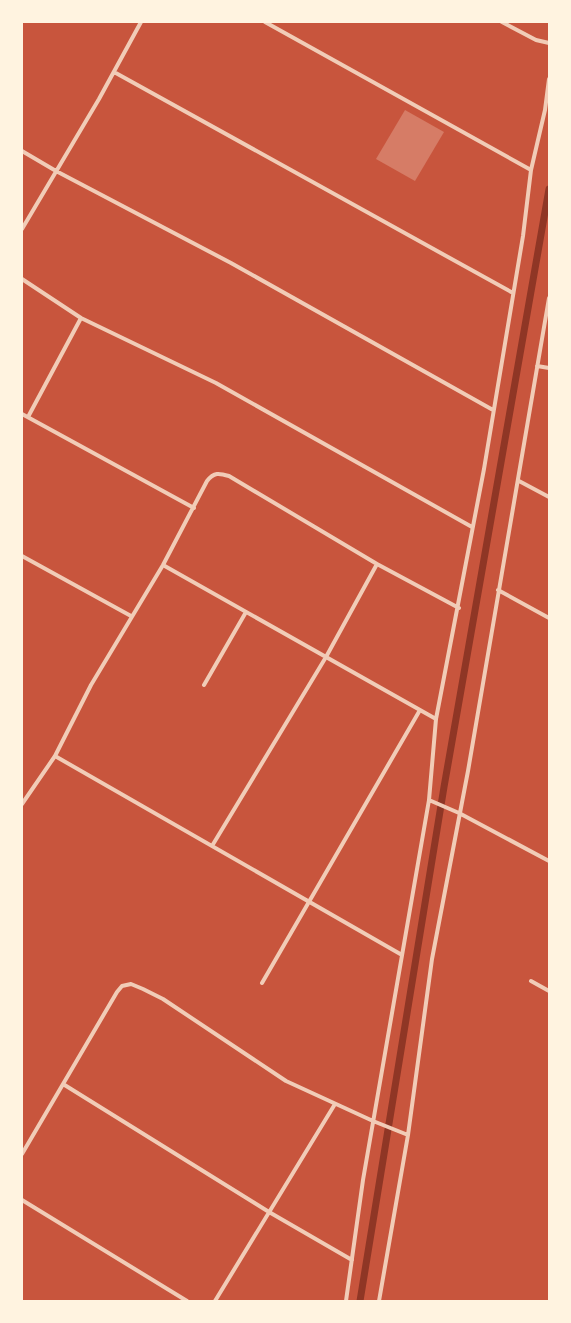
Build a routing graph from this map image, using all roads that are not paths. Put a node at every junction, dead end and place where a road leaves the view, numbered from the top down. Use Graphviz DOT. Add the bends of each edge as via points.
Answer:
graph roads {
  1 [pos="141,22"];
  2 [pos="265,22"];
  3 [pos="502,22"];
  4 [pos="549,43"];
  5 [pos="114,72"];
  6 [pos="549,79"];
  7 [pos="22,151"];
  8 [pos="531,170"];
  9 [pos="56,171"];
  10 [pos="22,229"];
  11 [pos="22,279"];
  12 [pos="513,292"];
  13 [pos="549,298"];
  14 [pos="81,318"];
  15 [pos="537,366"];
  16 [pos="549,368"];
  17 [pos="493,410"];
  18 [pos="22,414"];
  19 [pos="28,417"];
  20 [pos="519,481"];
  21 [pos="549,497"];
  22 [pos="194,508"];
  23 [pos="472,527"];
  24 [pos="22,556"];
  25 [pos="377,564"];
  26 [pos="164,565"];
  27 [pos="498,590"];
  28 [pos="459,608"];
  29 [pos="246,612"];
  30 [pos="131,616"];
  31 [pos="549,618"];
  32 [pos="326,657"];
  33 [pos="204,684"];
  34 [pos="420,710"];
  35 [pos="436,719"];
  36 [pos="55,756"];
  37 [pos="429,800"];
  38 [pos="22,804"];
  39 [pos="459,813"];
  40 [pos="212,846"];
  41 [pos="549,861"];
  42 [pos="309,901"];
  43 [pos="402,954"];
  44 [pos="531,981"];
  45 [pos="262,983"];
  46 [pos="549,991"];
  47 [pos="63,1084"];
  48 [pos="335,1104"];
  49 [pos="373,1121"];
  50 [pos="408,1135"];
  51 [pos="22,1154"];
  52 [pos="22,1200"];
  53 [pos="269,1212"];
  54 [pos="352,1260"];
  55 [pos="187,1301"];
  56 [pos="214,1301"];
  57 [pos="346,1301"];
  58 [pos="379,1301"];
  1 -- 5 [label="street"];
  2 -- 8 [label="street"];
  3 -- 4 [label="street" via="536,40"];
  5 -- 9 [label="street"];
  5 -- 12 [label="street"];
  6 -- 8 [label="street" via="545,110"];
  7 -- 9 [label="street"];
  8 -- 12 [label="street"];
  9 -- 10 [label="street"];
  9 -- 17 [label="street" via="232,263"];
  11 -- 14 [label="street"];
  12 -- 17 [label="street"];
  13 -- 15 [label="street"];
  14 -- 19 [label="street"];
  14 -- 23 [label="street" via="216,383"];
  15 -- 16 [label="street"];
  15 -- 20 [label="street"];
  17 -- 23 [label="street"];
  18 -- 19 [label="street"];
  19 -- 22 [label="street"];
  20 -- 21 [label="street"];
  20 -- 27 [label="street"];
  22 -- 25 [label="street" via="212,475 218,473 229,476"];
  22 -- 26 [label="street" via="178,534"];
  23 -- 28 [label="street"];
  24 -- 30 [label="street"];
  25 -- 28 [label="street"];
  25 -- 32 [label="street"];
  26 -- 29 [label="street"];
  26 -- 30 [label="street"];
  27 -- 31 [label="street"];
  27 -- 39 [label="street"];
  28 -- 35 [label="street"];
  29 -- 32 [label="street"];
  29 -- 33 [label="street"];
  30 -- 36 [label="street" via="90,685"];
  32 -- 34 [label="street"];
  32 -- 40 [label="street"];
  34 -- 35 [label="street"];
  34 -- 42 [label="street"];
  35 -- 37 [label="street"];
  36 -- 38 [label="street"];
  36 -- 40 [label="street"];
  37 -- 39 [label="street"];
  37 -- 43 [label="street"];
  39 -- 41 [label="street"];
  39 -- 50 [label="street" via="432,959"];
  40 -- 42 [label="street"];
  42 -- 43 [label="street"];
  42 -- 45 [label="street"];
  43 -- 49 [label="street"];
  44 -- 46 [label="street"];
  47 -- 48 [label="street" via="117,992 122,986 131,984 163,999 273,1074"];
  47 -- 51 [label="street"];
  47 -- 53 [label="street"];
  48 -- 49 [label="street"];
  48 -- 53 [label="street"];
  49 -- 50 [label="street"];
  49 -- 54 [label="street"];
  50 -- 58 [label="street"];
  52 -- 55 [label="street"];
  53 -- 54 [label="street"];
  53 -- 56 [label="street"];
  54 -- 57 [label="street"];
}
